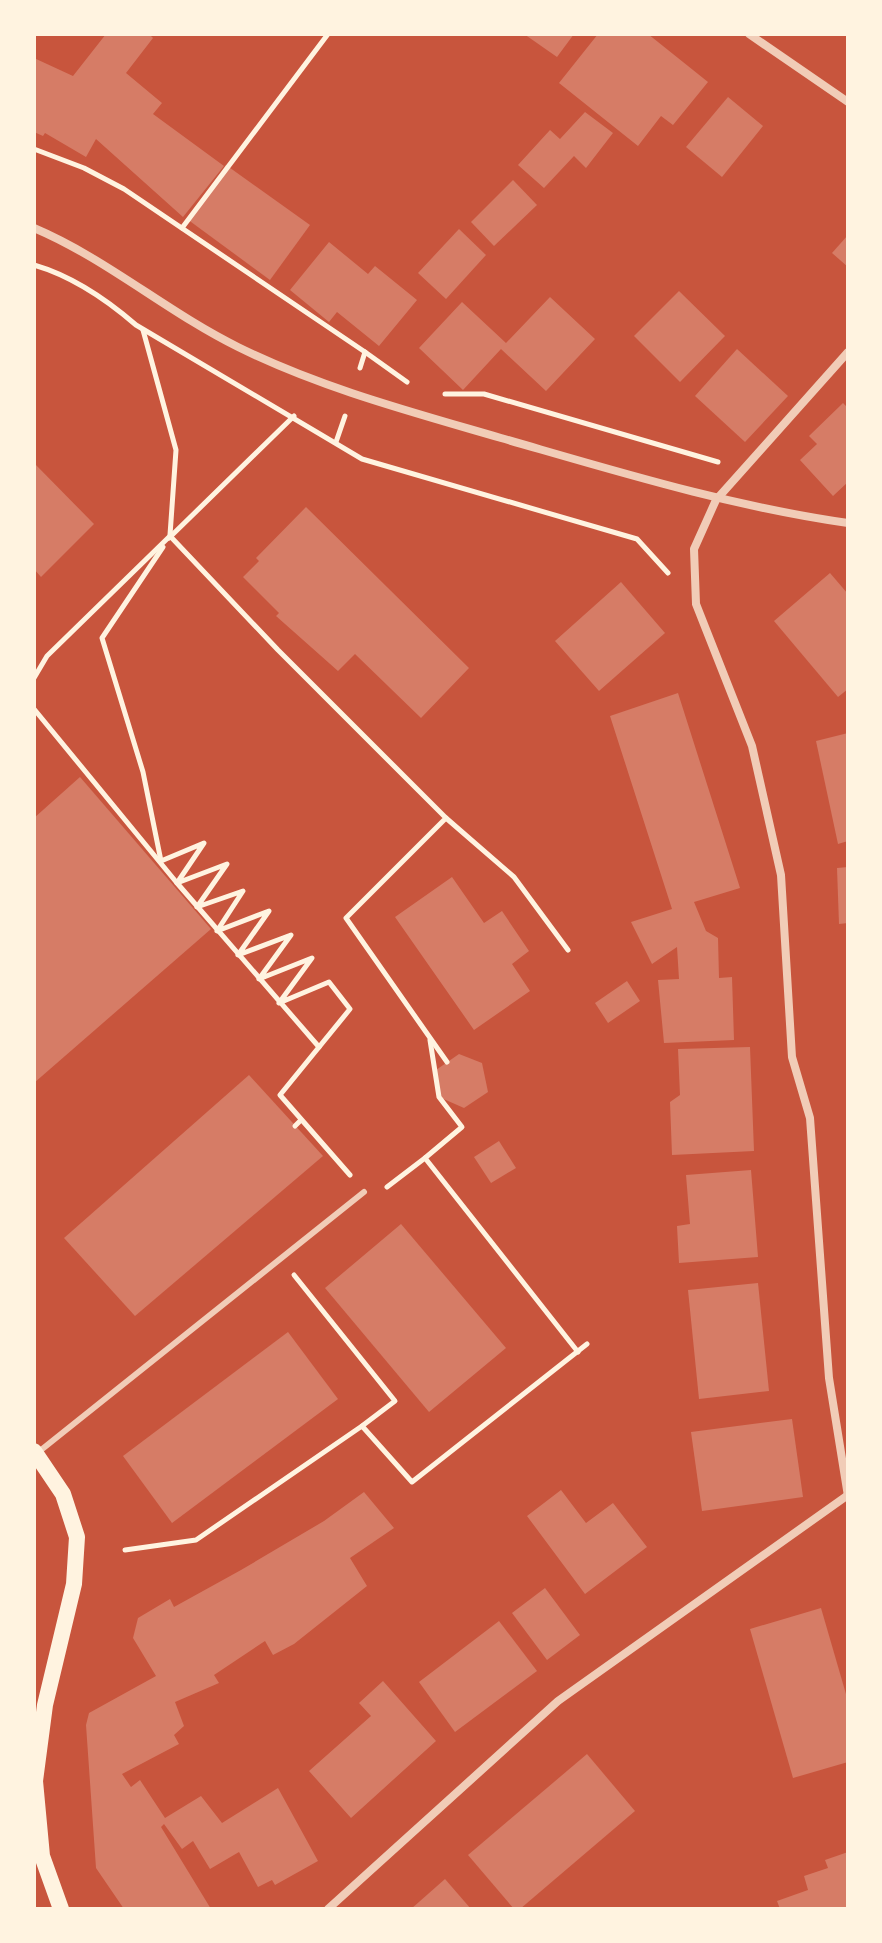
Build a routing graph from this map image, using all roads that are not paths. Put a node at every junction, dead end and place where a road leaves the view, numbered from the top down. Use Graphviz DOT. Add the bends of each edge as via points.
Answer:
graph roads {
  1 [pos="749,34"];
  2 [pos="848,102"];
  3 [pos="34,228"];
  4 [pos="848,352"];
  5 [pos="716,500"];
  6 [pos="848,523"];
  7 [pos="364,1192"];
  8 [pos="35,1453"];
  9 [pos="848,1496"];
  10 [pos="35,1781"];
  11 [pos="61,1909"];
  12 [pos="328,1909"];
  1 -- 2 [label="street"];
  3 -- 5 [label="street" via="73,244 237,347 352,392"];
  4 -- 5 [label="street"];
  5 -- 6 [label="street"];
  5 -- 9 [label="street" via="694,549 696,604 752,746 781,875 792,1057 810,1118 829,1378"];
  7 -- 8 [label="lane"];
  8 -- 10 [label="main road" via="63,1494 77,1537 74,1584 45,1705"];
  9 -- 12 [label="street" via="558,1701"];
  10 -- 11 [label="main road" via="42,1856"];
}
